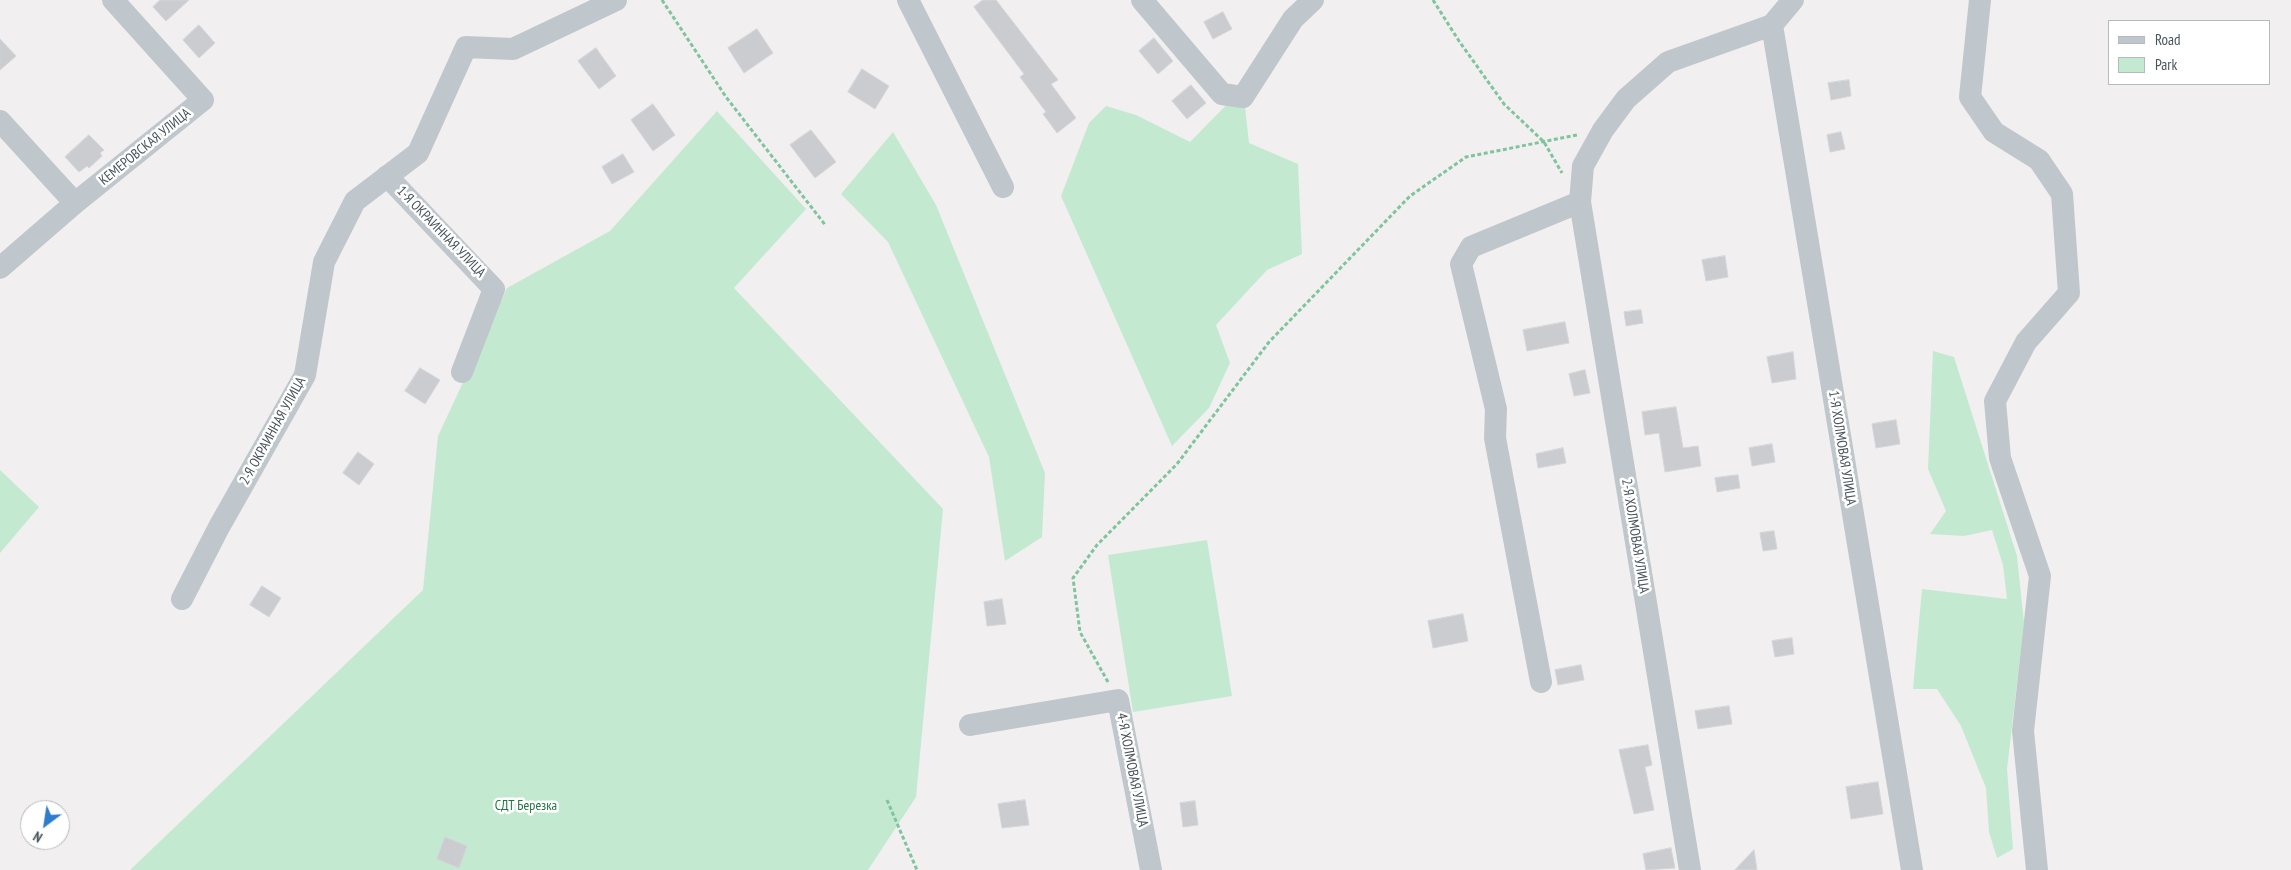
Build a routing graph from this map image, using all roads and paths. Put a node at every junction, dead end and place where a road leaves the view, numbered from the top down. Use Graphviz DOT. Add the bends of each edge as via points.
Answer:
graph roads {
  1 [pos="113,0"];
  2 [pos="616,0"];
  3 [pos="662,0"];
  4 [pos="908,0"];
  5 [pos="1142,0"];
  6 [pos="1313,0"];
  7 [pos="1433,0"];
  8 [pos="1793,0"];
  9 [pos="1980,0"];
  10 [pos="1772,25"];
  11 [pos="0,121"];
  12 [pos="1603,130"];
  13 [pos="1544,142"];
  14 [pos="387,176"];
  15 [pos="1003,187"];
  16 [pos="1580,202"];
  17 [pos="75,203"];
  18 [pos="826,226"];
  19 [pos="0,268"];
  20 [pos="462,372"];
  21 [pos="182,599"];
  22 [pos="1541,682"];
  23 [pos="1118,700"];
  24 [pos="970,725"];
  25 [pos="887,800"];
  26 [pos="917,870"];
  27 [pos="1151,870"];
  28 [pos="1690,870"];
  29 [pos="1912,870"];
  30 [pos="2037,870"];
  1 -- 17 [label="street, КЕМЕРОВСКАЯ УЛИЦА" via="203,100"];
  2 -- 14 [label="street, 2-Я ОКРАИННАЯ УЛИЦА" via="513,49 466,47 418,153"];
  3 -- 18 [label="path" via="726,97"];
  4 -- 15 [label="street"];
  5 -- 6 [label="street" via="1222,94 1243,97 1293,19"];
  7 -- 13 [label="path" via="1504,104"];
  8 -- 10 [label="street"];
  9 -- 30 [label="street" via="1970,97 1994,132 2039,160 2062,194 2069,292 2026,342 1995,401 2000,458 2040,576 2023,731"];
  10 -- 12 [label="street, 2-Я ХОЛМОВАЯ УЛИЦА" via="1668,62 1626,99"];
  10 -- 29 [label="street, 1-Я ХОЛМОВАЯ УЛИЦА"];
  11 -- 17 [label="street"];
  12 -- 13 [label="path"];
  12 -- 16 [label="street, 2-Я ХОЛМОВАЯ УЛИЦА" via="1583,166"];
  13 -- 16 [label="path"];
  13 -- 23 [label="path" via="1466,157 1410,196 1269,342 1177,464 1097,545 1073,578 1080,632"];
  14 -- 20 [label="street, 1-Я ОКРАИННАЯ УЛИЦА" via="494,289"];
  14 -- 21 [label="street, 2-Я ОКРАИННАЯ УЛИЦА" via="355,201 324,262 305,376 218,527"];
  16 -- 22 [label="street" via="1470,247 1461,264 1496,409 1495,438"];
  16 -- 28 [label="street, 2-Я ХОЛМОВАЯ УЛИЦА"];
  17 -- 19 [label="street, КЕМЕРОВСКАЯ УЛИЦА"];
  23 -- 24 [label="street, 4-Я ХОЛМОВАЯ УЛИЦА"];
  23 -- 27 [label="street, 4-Я ХОЛМОВАЯ УЛИЦА"];
  25 -- 26 [label="path"];
}
